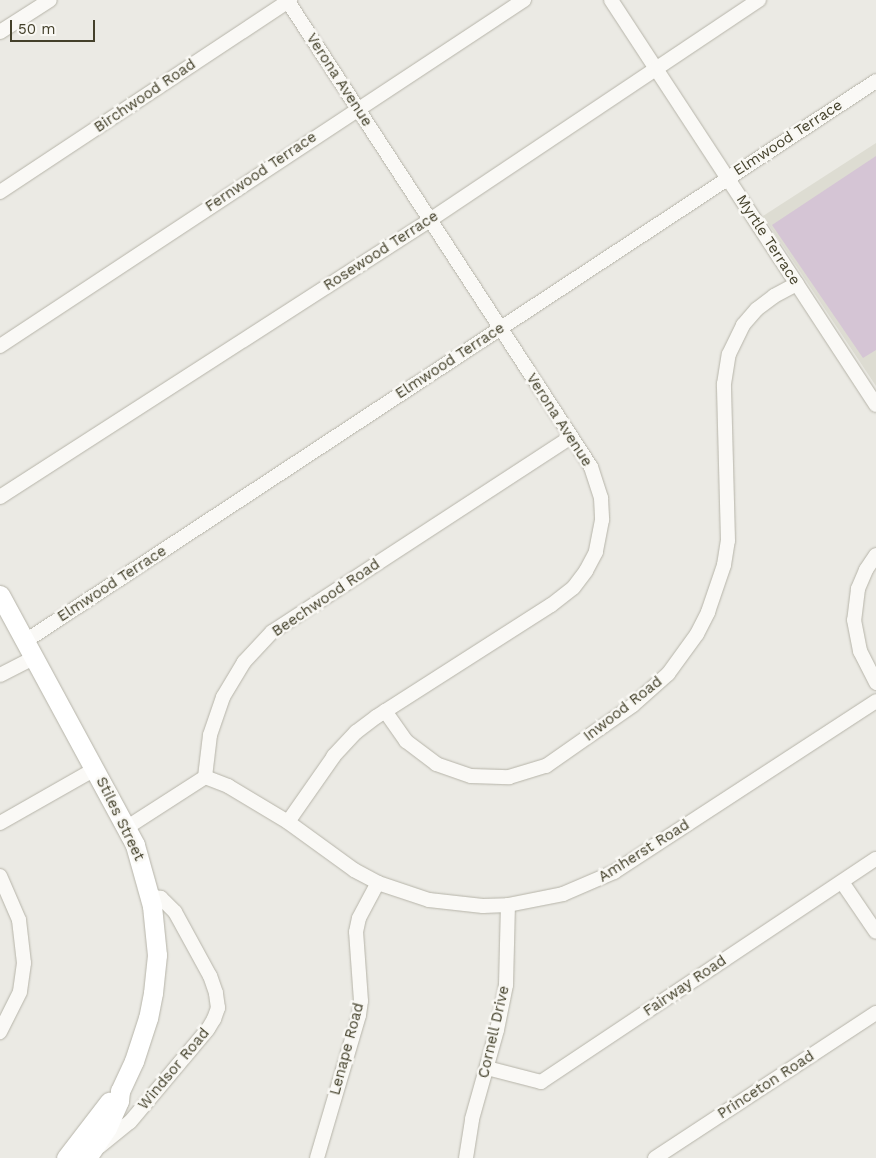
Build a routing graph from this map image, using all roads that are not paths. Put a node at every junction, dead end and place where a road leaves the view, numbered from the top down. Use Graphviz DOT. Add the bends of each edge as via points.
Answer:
graph roads {
  1 [pos="50,0"];
  2 [pos="288,0"];
  3 [pos="524,0"];
  4 [pos="611,0"];
  5 [pos="759,0"];
  6 [pos="0,32"];
  7 [pos="656,69"];
  8 [pos="876,81"];
  9 [pos="357,108"];
  10 [pos="728,178"];
  11 [pos="0,192"];
  12 [pos="430,220"];
  13 [pos="797,284"];
  14 [pos="500,328"];
  15 [pos="0,346"];
  16 [pos="876,405"];
  17 [pos="571,437"];
  18 [pos="0,497"];
  19 [pos="876,555"];
  20 [pos="0,595"];
  21 [pos="29,650"];
  22 [pos="0,675"];
  23 [pos="876,683"];
  24 [pos="876,701"];
  25 [pos="386,710"];
  26 [pos="96,769"];
  27 [pos="205,777"];
  28 [pos="288,822"];
  29 [pos="0,823"];
  30 [pos="126,828"];
  31 [pos="876,859"];
  32 [pos="0,876"];
  33 [pos="842,882"];
  34 [pos="378,883"];
  35 [pos="151,896"];
  36 [pos="508,905"];
  37 [pos="876,932"];
  38 [pos="876,1013"];
  39 [pos="0,1032"];
  40 [pos="487,1068"];
  41 [pos="120,1091"];
  42 [pos="88,1157"];
  43 [pos="66,1158"];
  44 [pos="317,1158"];
  45 [pos="466,1158"];
  46 [pos="655,1158"];
  1 -- 6 [label="street"];
  2 -- 9 [label="street, Verona Avenue"];
  2 -- 11 [label="street, Birchwood Road"];
  3 -- 9 [label="street, Fernwood Terrace"];
  4 -- 7 [label="street, Myrtle Terrace"];
  5 -- 7 [label="street, Rosewood Terrace"];
  7 -- 10 [label="street, Myrtle Terrace"];
  7 -- 12 [label="street, Rosewood Terrace"];
  8 -- 10 [label="street, Elmwood Terrace"];
  9 -- 12 [label="street, Verona Avenue"];
  9 -- 15 [label="street, Fernwood Terrace"];
  10 -- 13 [label="street, Myrtle Terrace"];
  10 -- 14 [label="street, Elmwood Terrace"];
  12 -- 14 [label="street, Verona Avenue"];
  12 -- 18 [label="street, Rosewood Terrace"];
  13 -- 16 [label="street, Myrtle Terrace"];
  13 -- 25 [label="street, Inwood Road" via="757,309 737,334 729,354 724,384 728,541 724,565 697,634 668,674 633,705 546,766 509,778 471,776 436,764 406,741"];
  14 -- 17 [label="street, Verona Avenue"];
  14 -- 21 [label="street, Elmwood Terrace"];
  17 -- 25 [label="street, Verona Avenue" via="591,467 602,504 599,541 586,571 573,588 551,605"];
  17 -- 27 [label="street, Beechwood Road" via="272,632 244,662 224,697 210,735"];
  19 -- 23 [label="street" via="858,589 854,620 860,651"];
  20 -- 21 [label="main road, Stiles Street"];
  21 -- 22 [label="street, Elmwood Terrace"];
  21 -- 26 [label="main road, Stiles Street"];
  24 -- 36 [label="street, Amherst Road" via="614,872 563,894"];
  25 -- 28 [label="street, Verona Avenue" via="356,732 334,756"];
  26 -- 29 [label="street"];
  26 -- 30 [label="main road, Stiles Street"];
  27 -- 28 [label="street, Amherst Road" via="228,786"];
  27 -- 30 [label="street"];
  28 -- 34 [label="street, Amherst Road" via="354,870"];
  30 -- 35 [label="main road, Stiles Street"];
  31 -- 33 [label="street, Fairway Road"];
  32 -- 39 [label="street" via="19,920 24,963 20,992"];
  33 -- 37 [label="street"];
  33 -- 40 [label="street, Fairway Road" via="540,1082"];
  34 -- 36 [label="street, Amherst Road" via="403,893 447,903"];
  34 -- 44 [label="street, Lenape Road" via="356,932 361,1001 359,1015"];
  35 -- 41 [label="main road, Stiles Street" via="157,955 154,993 142,1040"];
  35 -- 42 [label="street, Windsor Road" via="161,898 175,912 210,976 218,1008 208,1029 130,1122"];
  36 -- 40 [label="street, Cornell Drive" via="506,985"];
  38 -- 46 [label="street, Princeton Road"];
  40 -- 45 [label="street, Cornell Drive" via="472,1119"];
  41 -- 42 [label="main road, Stiles Street" via="107,1128"];
  41 -- 43 [label="main road, Stiles Street"];
}
